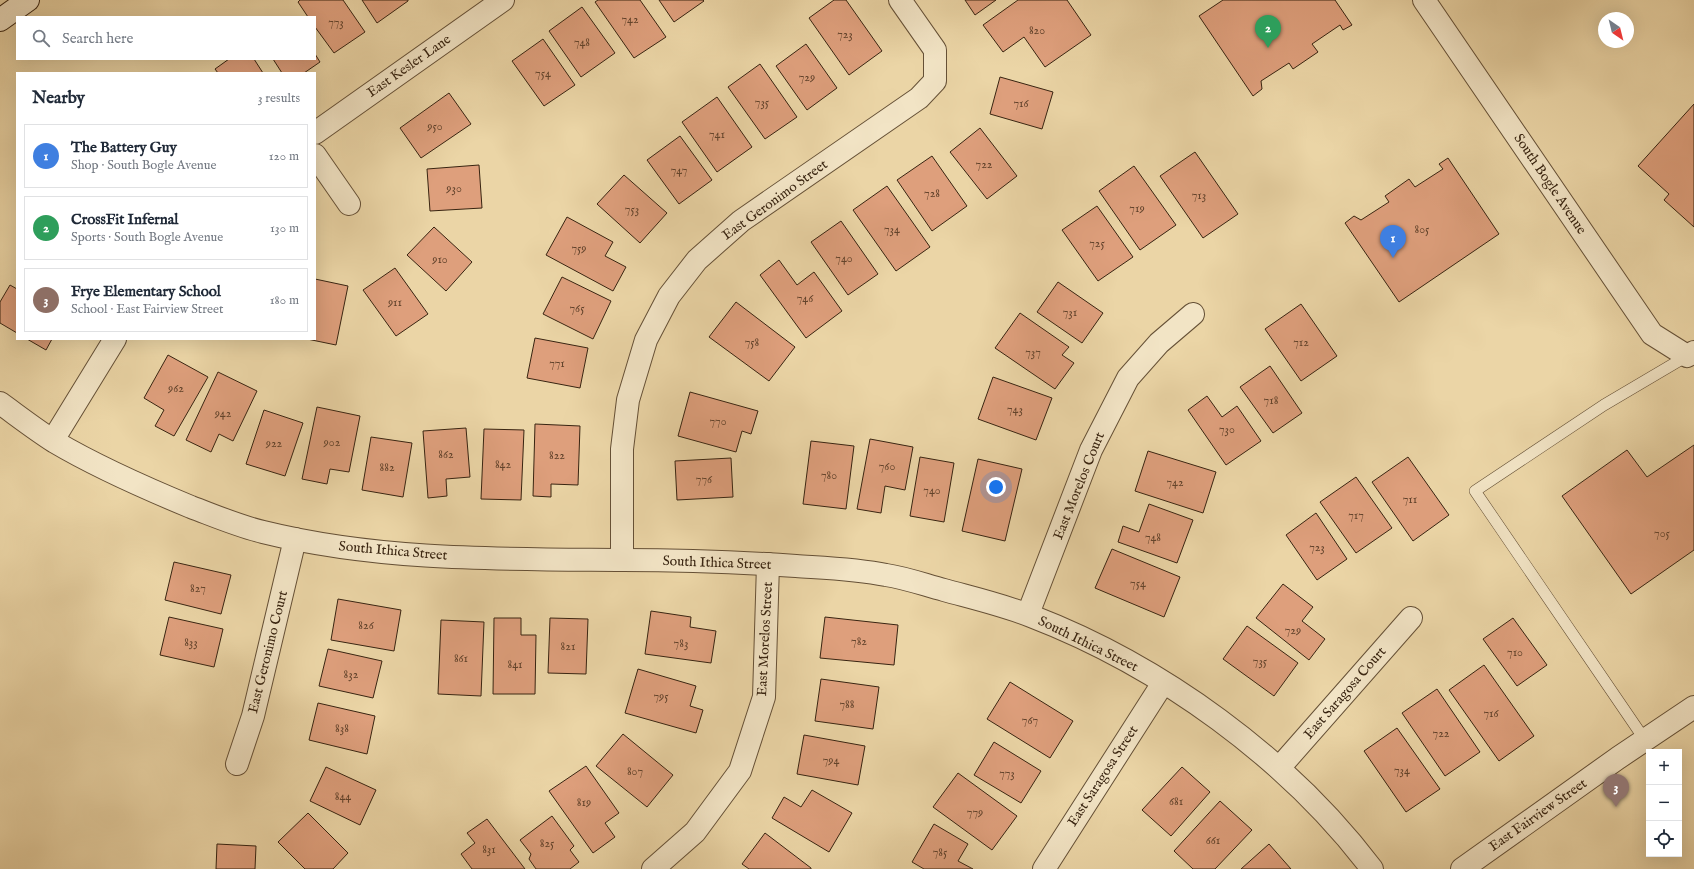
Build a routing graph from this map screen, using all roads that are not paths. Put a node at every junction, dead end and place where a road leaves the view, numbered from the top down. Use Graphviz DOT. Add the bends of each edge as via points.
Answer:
graph roads {
  1 [pos="28,0"];
  2 [pos="503,0"];
  3 [pos="900,0"];
  4 [pos="1424,0"];
  5 [pos="0,20"];
  6 [pos="316,132"];
  7 [pos="316,155"];
  8 [pos="349,204"];
  9 [pos="1193,314"];
  10 [pos="114,340"];
  11 [pos="1691,354"];
  12 [pos="0,403"];
  13 [pos="53,440"];
  14 [pos="295,539"];
  15 [pos="622,560"];
  16 [pos="768,564"];
  17 [pos="1028,614"];
  18 [pos="1411,618"];
  19 [pos="1163,683"];
  20 [pos="1694,707"];
  21 [pos="1645,740"];
  22 [pos="237,764"];
  23 [pos="1279,768"];
  24 [pos="653,869"];
  25 [pos="1044,869"];
  26 [pos="1372,869"];
  27 [pos="1462,869"];
  1 -- 5 [label="street"];
  2 -- 6 [label="street, East Kesler Lane"];
  3 -- 15 [label="street, East Geronimo Street" via="935,50 935,81 920,98 741,221 697,260 669,296 646,340 628,400 622,449"];
  4 -- 11 [label="street, South Bogle Avenue" via="1652,334"];
  7 -- 8 [label="street"];
  9 -- 17 [label="street, East Morelos Court" via="1159,343 1128,378 1091,450"];
  10 -- 13 [label="street"];
  11 -- 21 [label="lane" via="1604,405 1475,491"];
  12 -- 13 [label="street, South Ithica Street"];
  13 -- 14 [label="street, South Ithica Street" via="104,469 160,494 246,527"];
  14 -- 15 [label="street, South Ithica Street" via="338,547 418,555"];
  14 -- 22 [label="street, East Geronimo Court" via="253,716"];
  15 -- 16 [label="street, South Ithica Street"];
  16 -- 17 [label="street, South Ithica Street" via="885,574"];
  16 -- 24 [label="street, East Morelos Street" via="764,697 740,771 695,832"];
  17 -- 19 [label="street, South Ithica Street" via="1079,636"];
  18 -- 23 [label="street, East Saragosa Court"];
  19 -- 23 [label="street, South Ithica Street" via="1206,711"];
  19 -- 25 [label="street, East Saragosa Street"];
  20 -- 21 [label="street, East Fairview Street"];
  21 -- 27 [label="street, East Fairview Street"];
  23 -- 26 [label="street, South Ithica Street" via="1358,850"];
}
